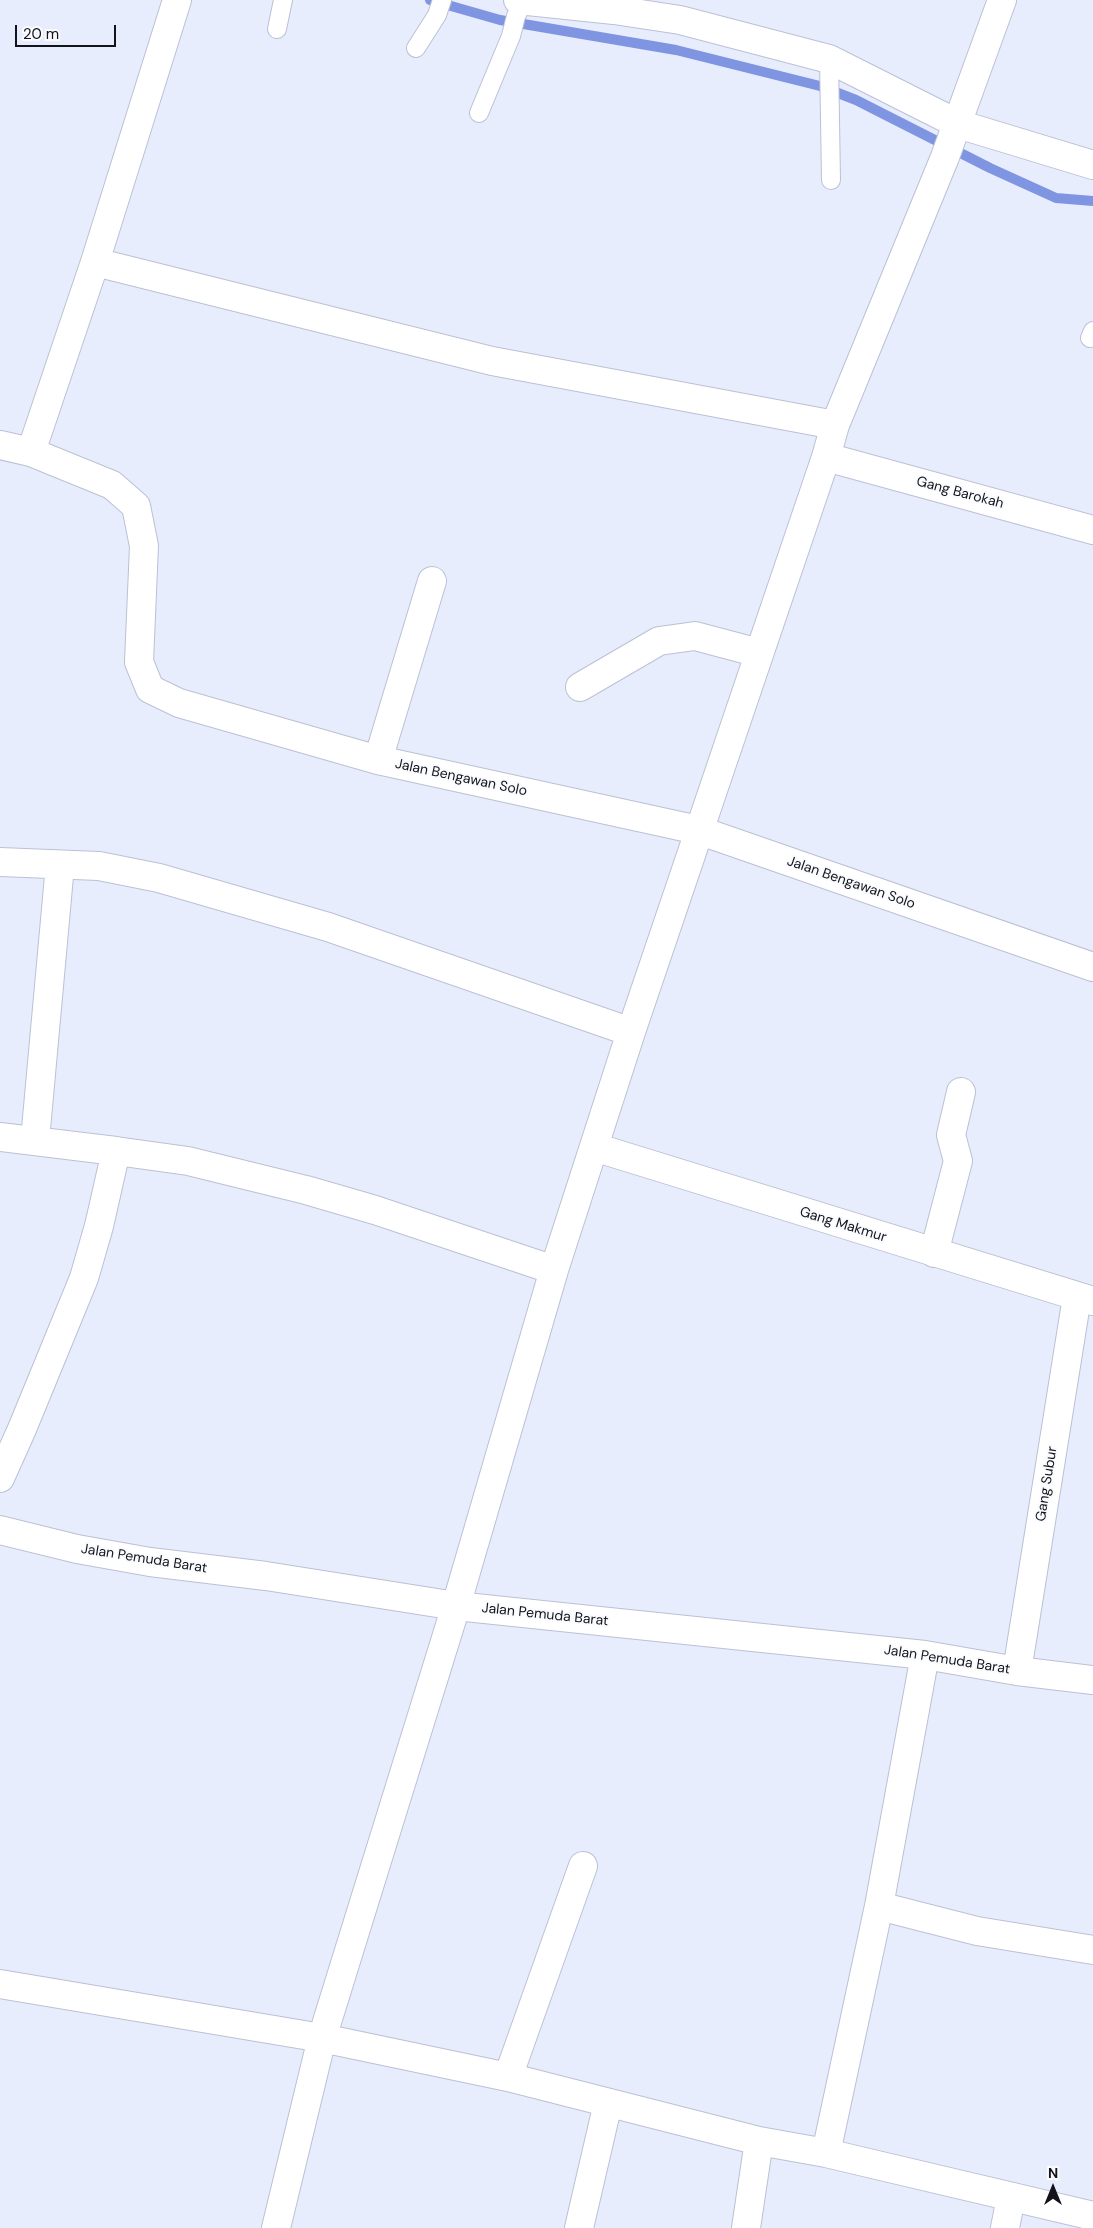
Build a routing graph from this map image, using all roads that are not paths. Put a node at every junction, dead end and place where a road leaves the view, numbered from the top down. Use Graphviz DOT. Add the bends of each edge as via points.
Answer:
graph roads {
  1 [pos="177,0"];
  2 [pos="283,0"];
  3 [pos="1002,0"];
  4 [pos="519,6"];
  5 [pos="440,8"];
  6 [pos="276,29"];
  7 [pos="416,48"];
  8 [pos="828,65"];
  9 [pos="479,113"];
  10 [pos="952,138"];
  11 [pos="1093,165"];
  12 [pos="831,180"];
  13 [pos="95,262"];
  14 [pos="835,425"];
  15 [pos="0,445"];
  16 [pos="31,452"];
  17 [pos="826,457"];
  18 [pos="1093,530"];
  19 [pos="432,581"];
  20 [pos="759,653"];
  21 [pos="580,687"];
  22 [pos="378,760"];
  23 [pos="698,830"];
  24 [pos="0,862"];
  25 [pos="60,865"];
  26 [pos="1093,967"];
  27 [pos="631,1032"];
  28 [pos="961,1092"];
  29 [pos="0,1137"];
  30 [pos="35,1140"];
  31 [pos="594,1147"];
  32 [pos="116,1150"];
  33 [pos="934,1253"];
  34 [pos="554,1270"];
  35 [pos="1085,1299"];
  36 [pos="0,1478"];
  37 [pos="0,1530"];
  38 [pos="456,1606"];
  39 [pos="925,1655"];
  40 [pos="1017,1671"];
  41 [pos="1093,1680"];
  42 [pos="583,1866"];
  43 [pos="880,1906"];
  44 [pos="1093,1950"];
  45 [pos="0,1984"];
  46 [pos="322,2038"];
  47 [pos="508,2077"];
  48 [pos="608,2103"];
  49 [pos="759,2141"];
  50 [pos="826,2153"];
  51 [pos="1011,2197"];
  52 [pos="1093,2216"];
  53 [pos="276,2228"];
  54 [pos="579,2228"];
  55 [pos="746,2228"];
  56 [pos="1005,2228"];
  1 -- 13 [label="street"];
  2 -- 6 [label="lane"];
  3 -- 10 [label="street"];
  4 -- 8 [label="street" via="614,10 680,20"];
  4 -- 9 [label="lane" via="511,36"];
  5 -- 7 [label="lane"];
  8 -- 10 [label="street"];
  8 -- 12 [label="lane"];
  10 -- 11 [label="street"];
  10 -- 14 [label="street"];
  13 -- 14 [label="street" via="492,361"];
  13 -- 16 [label="street"];
  14 -- 17 [label="street"];
  15 -- 16 [label="street, Jalan Bengawan Solo"];
  16 -- 22 [label="street, Jalan Bengawan Solo" via="112,485 136,506 144,546 139,662 150,689 179,703"];
  17 -- 18 [label="street, Gang Barokah"];
  17 -- 20 [label="street"];
  19 -- 22 [label="street"];
  20 -- 21 [label="street" via="695,636 659,641"];
  20 -- 23 [label="street"];
  22 -- 23 [label="street, Jalan Bengawan Solo"];
  23 -- 26 [label="street, Jalan Bengawan Solo"];
  23 -- 27 [label="street"];
  24 -- 25 [label="street"];
  25 -- 27 [label="street" via="99,866 159,878 328,927"];
  25 -- 30 [label="street"];
  27 -- 31 [label="street"];
  28 -- 33 [label="street" via="951,1135 958,1161"];
  29 -- 30 [label="street"];
  30 -- 32 [label="street"];
  31 -- 33 [label="street, Gang Makmur"];
  31 -- 34 [label="street"];
  32 -- 34 [label="street" via="188,1161 306,1190"];
  32 -- 36 [label="street" via="84,1278"];
  33 -- 35 [label="street, Gang Makmur"];
  34 -- 38 [label="street"];
  35 -- 40 [label="street, Gang Subur"];
  37 -- 38 [label="street, Jalan Pemuda Barat" via="76,1549 150,1562 266,1576"];
  38 -- 39 [label="street, Jalan Pemuda Barat"];
  38 -- 46 [label="street"];
  39 -- 40 [label="street, Jalan Pemuda Barat"];
  39 -- 43 [label="street"];
  40 -- 41 [label="street, Jalan Pemuda Barat"];
  42 -- 47 [label="street"];
  43 -- 44 [label="street" via="977,1931"];
  43 -- 50 [label="street"];
  45 -- 46 [label="street"];
  46 -- 47 [label="street"];
  46 -- 53 [label="street"];
  47 -- 48 [label="street"];
  48 -- 49 [label="street"];
  48 -- 54 [label="street"];
  49 -- 50 [label="street"];
  49 -- 55 [label="street"];
  50 -- 51 [label="street"];
  51 -- 52 [label="street"];
  51 -- 56 [label="street"];
}
